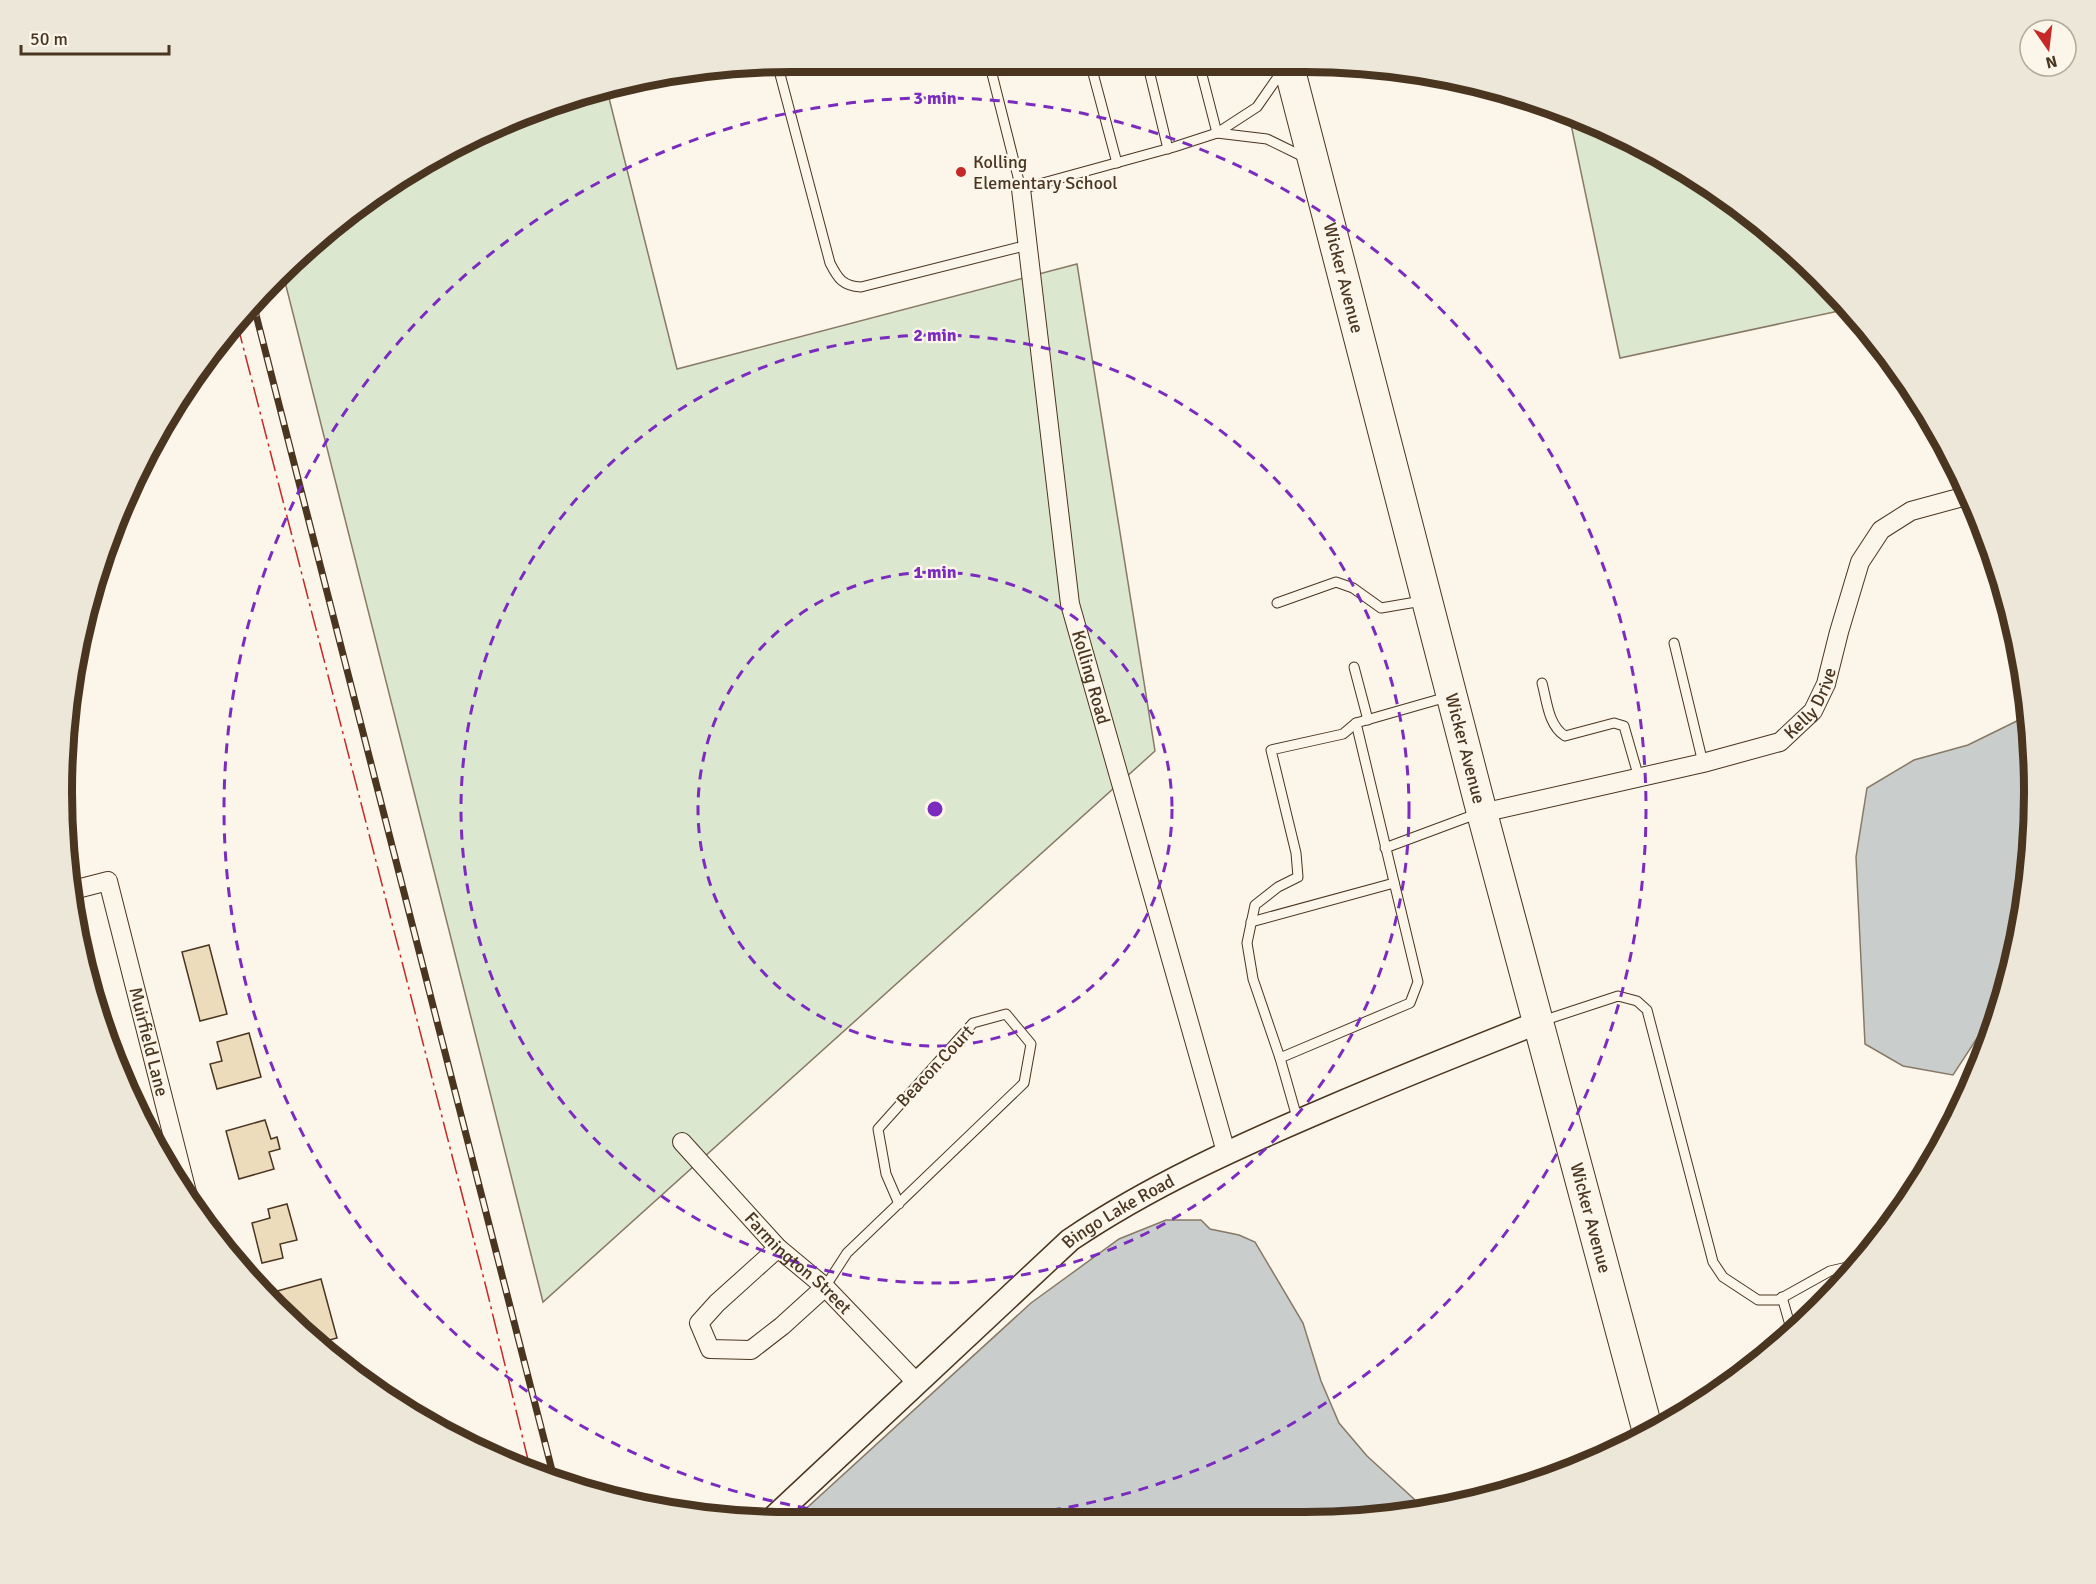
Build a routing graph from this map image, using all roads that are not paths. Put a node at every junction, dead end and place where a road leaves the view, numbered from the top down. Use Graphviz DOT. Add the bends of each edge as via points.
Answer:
graph roads {
  1 [pos="992,72"];
  2 [pos="1093,72"];
  3 [pos="1149,72"];
  4 [pos="1201,72"];
  5 [pos="1282,72"];
  6 [pos="1290,72"];
  7 [pos="780,73"];
  8 [pos="1217,133"];
  9 [pos="1168,149"];
  10 [pos="1314,162"];
  11 [pos="1117,163"];
  12 [pos="1021,189"];
  13 [pos="1028,245"];
  14 [pos="1961,498"];
  15 [pos="1427,600"];
  16 [pos="1277,603"];
  17 [pos="1674,643"];
  18 [pos="1354,667"];
  19 [pos="1542,683"];
  20 [pos="1452,696"];
  21 [pos="1368,720"];
  22 [pos="1356,723"];
  23 [pos="1703,763"];
  24 [pos="1639,778"];
  25 [pos="1482,813"];
  26 [pos="1385,848"];
  27 [pos="1394,883"];
  28 [pos="78,889"];
  29 [pos="1251,922"];
  30 [pos="1537,1023"];
  31 [pos="1280,1058"];
  32 [pos="1298,1121"];
  33 [pos="682,1142"];
  34 [pos="1226,1152"];
  35 [pos="183,1176"];
  36 [pos="899,1204"];
  37 [pos="778,1248"];
  38 [pos="1844,1268"];
  39 [pos="825,1287"];
  40 [pos="1782,1298"];
  41 [pos="1789,1323"];
  42 [pos="917,1383"];
  43 [pos="1646,1425"];
  44 [pos="780,1511"];
  1 -- 12 [label="lane"];
  2 -- 11 [label="lane"];
  3 -- 9 [label="lane"];
  4 -- 8 [label="lane"];
  5 -- 8 [label="lane" via="1257,107"];
  6 -- 10 [label="highway, Wicker Avenue"];
  7 -- 13 [label="lane" via="831,263 837,278 848,286 861,287"];
  8 -- 9 [label="lane"];
  8 -- 10 [label="lane" via="1267,140"];
  9 -- 11 [label="lane"];
  10 -- 15 [label="highway, Wicker Avenue"];
  11 -- 12 [label="lane"];
  12 -- 13 [label="street, Kolling Road"];
  13 -- 34 [label="street, Kolling Road" via="1070,604"];
  14 -- 23 [label="street, Kelly Drive" via="1911,511 1881,530 1860,562 1826,684 1813,711 1780,742"];
  15 -- 16 [label="lane" via="1381,608 1353,588 1336,582"];
  15 -- 20 [label="highway, Wicker Avenue"];
  17 -- 23 [label="lane"];
  18 -- 21 [label="lane"];
  19 -- 24 [label="lane" via="1553,724 1565,736 1614,723 1624,726"];
  20 -- 21 [label="lane"];
  20 -- 25 [label="highway, Wicker Avenue"];
  21 -- 22 [label="lane"];
  22 -- 26 [label="lane"];
  22 -- 29 [label="lane" via="1343,734 1271,750 1296,853 1298,877 1255,905"];
  23 -- 24 [label="street, Kelly Drive"];
  24 -- 25 [label="street, Kelly Drive"];
  25 -- 26 [label="lane"];
  25 -- 30 [label="highway, Wicker Avenue"];
  26 -- 27 [label="lane"];
  27 -- 29 [label="lane"];
  27 -- 31 [label="lane" via="1418,982 1410,1003"];
  28 -- 35 [label="street, Muirfield Lane" via="108,881"];
  29 -- 31 [label="lane" via="1247,943 1253,979"];
  30 -- 32 [label="street, Bingo Lake Road"];
  30 -- 40 [label="lane" via="1618,996 1637,1001 1647,1010 1713,1262 1723,1277 1758,1300"];
  30 -- 43 [label="highway, Wicker Avenue"];
  31 -- 32 [label="lane"];
  32 -- 34 [label="street, Bingo Lake Road"];
  33 -- 37 [label="street, Farmington Street"];
  34 -- 42 [label="street, Bingo Lake Road" via="1112,1211 1070,1240"];
  36 -- 36 [label="lane, Beacon Court" via="1024,1083 1031,1044 1006,1014 973,1023 878,1128 886,1174"];
  36 -- 39 [label="lane, Beacon Court" via="847,1253"];
  37 -- 39 [label="street, Farmington Street"];
  37 -- 39 [label="street, Beacon Court" via="699,1323 710,1349 751,1350"];
  38 -- 40 [label="lane" via="1830,1271"];
  39 -- 42 [label="street, Farmington Street"];
  40 -- 41 [label="lane"];
  42 -- 44 [label="street, Bingo Lake Road"];
}
